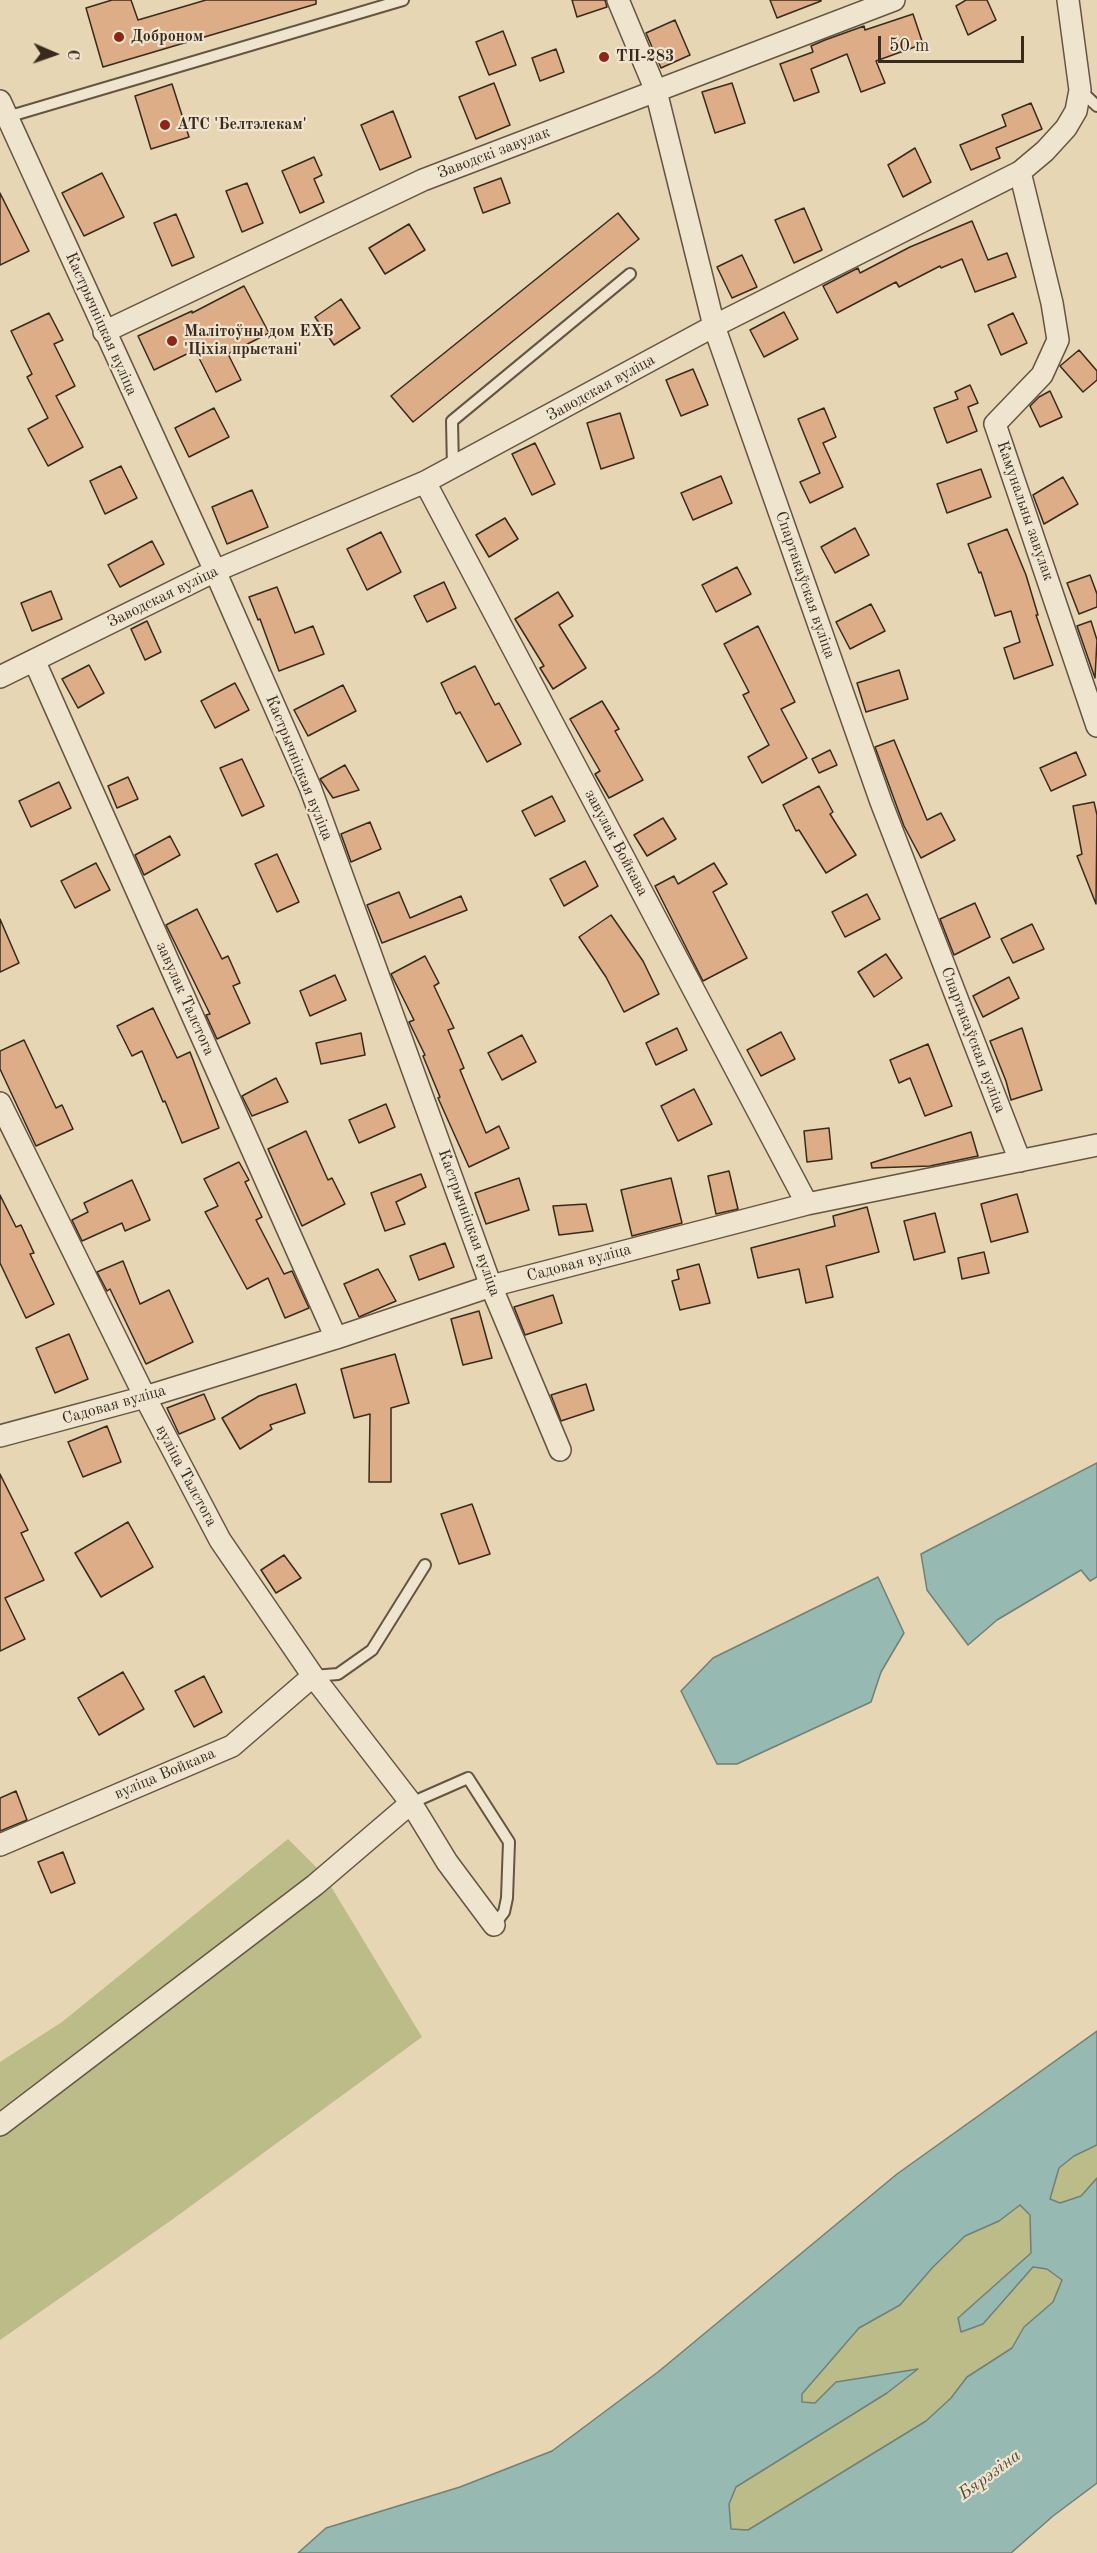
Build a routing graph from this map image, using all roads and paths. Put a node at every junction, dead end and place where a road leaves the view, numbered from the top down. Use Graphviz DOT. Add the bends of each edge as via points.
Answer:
graph roads {
  1 [pos="403,0"];
  2 [pos="618,0"];
  3 [pos="894,0"];
  4 [pos="1068,0"];
  5 [pos="1080,90"];
  6 [pos="656,91"];
  7 [pos="1097,106"];
  8 [pos="4,109"];
  9 [pos="1020,172"];
  10 [pos="630,274"];
  11 [pos="714,326"];
  12 [pos="104,332"];
  13 [pos="453,468"];
  14 [pos="425,482"];
  15 [pos="214,571"];
  16 [pos="34,660"];
  17 [pos="0,677"];
  18 [pos="1097,726"];
  19 [pos="0,1102"];
  20 [pos="1097,1145"];
  21 [pos="1020,1161"];
  22 [pos="807,1204"];
  23 [pos="491,1286"];
  24 [pos="336,1338"];
  25 [pos="145,1397"];
  26 [pos="0,1436"];
  27 [pos="560,1450"];
  28 [pos="425,1565"];
  29 [pos="313,1676"];
  30 [pos="411,1803"];
  31 [pos="0,1845"];
  32 [pos="494,1926"];
  33 [pos="0,2125"];
  1 -- 8 [label="lane"];
  2 -- 6 [label="street, Спартакаўская вуліца"];
  3 -- 6 [label="street, Заводскі завулак"];
  4 -- 5 [label="street, Заводская вуліца"];
  5 -- 7 [label="lane"];
  5 -- 9 [label="street, Заводская вуліца" via="1076,111 1066,128"];
  6 -- 11 [label="street, Спартакаўская вуліца"];
  6 -- 12 [label="street, Заводскі завулак" via="423,180"];
  8 -- 12 [label="street, Кастрычніцкая вуліца"];
  9 -- 11 [label="street, Заводская вуліца"];
  9 -- 18 [label="street, Камунальны завулак" via="1058,340 1042,375 995,424"];
  10 -- 13 [label="lane" via="452,421"];
  11 -- 13 [label="street, Заводская вуліца"];
  11 -- 21 [label="street, Спартакаўская вуліца" via="881,802"];
  12 -- 15 [label="street, Кастрычніцкая вуліца"];
  13 -- 14 [label="street, Заводская вуліца"];
  14 -- 15 [label="street, Заводская вуліца"];
  14 -- 22 [label="street, завулак Войкава"];
  15 -- 16 [label="street, Заводская вуліца"];
  15 -- 23 [label="street, Кастрычніцкая вуліца" via="310,787"];
  16 -- 17 [label="street, Заводская вуліца"];
  16 -- 24 [label="street, завулак Талстога"];
  19 -- 25 [label="street, вуліца Талстога"];
  20 -- 21 [label="street, Садовая вуліца"];
  21 -- 22 [label="street, Садовая вуліца"];
  22 -- 23 [label="street, Садовая вуліца"];
  23 -- 24 [label="street, Садовая вуліца"];
  23 -- 27 [label="street, Кастрычніцкая вуліца"];
  24 -- 25 [label="street, Садовая вуліца"];
  25 -- 26 [label="street, Садовая вуліца"];
  25 -- 29 [label="street, вуліца Талстога" via="220,1540"];
  28 -- 29 [label="lane" via="372,1650 338,1674"];
  29 -- 30 [label="street, вуліца Талстога"];
  29 -- 31 [label="street, вуліца Войкава" via="232,1746"];
  30 -- 32 [label="street, вуліца Талстога" via="447,1862"];
  30 -- 32 [label="lane" via="468,1778 509,1842 507,1898 504,1912"];
  30 -- 33 [label="street" via="315,1885"];
}
